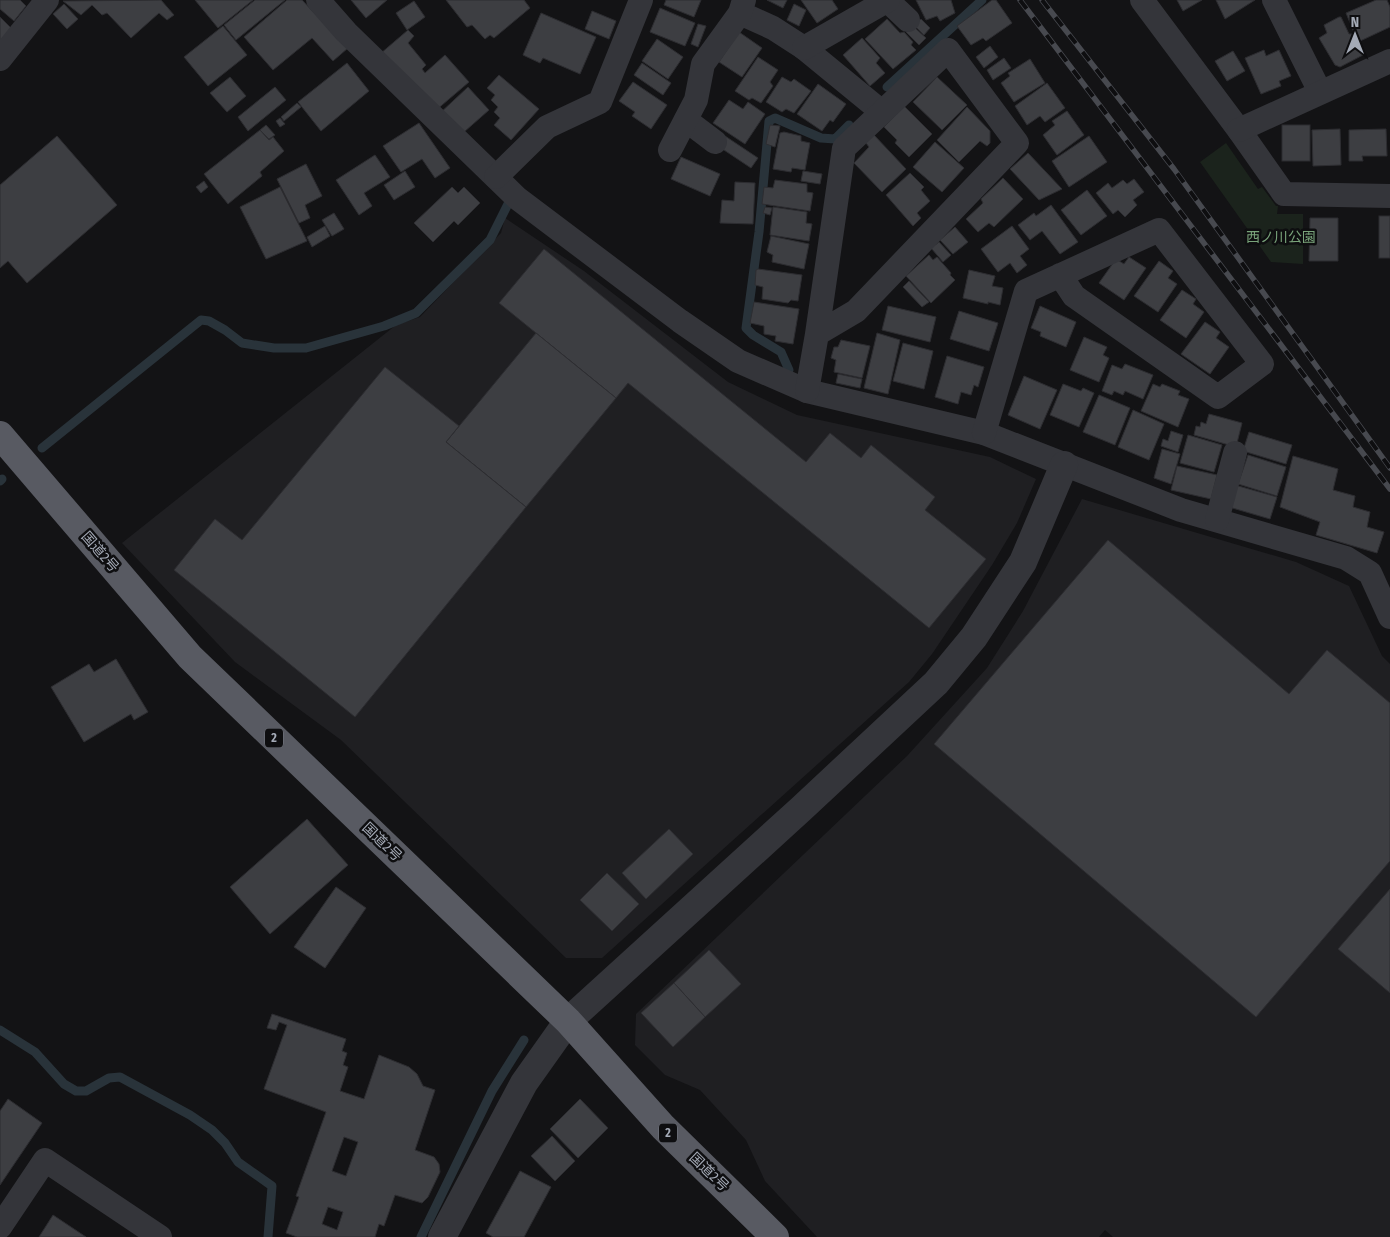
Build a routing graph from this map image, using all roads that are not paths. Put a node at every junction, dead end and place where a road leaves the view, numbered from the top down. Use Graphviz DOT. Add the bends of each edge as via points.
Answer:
graph roads {
  1 [pos="47,0"];
  2 [pos="318,0"];
  3 [pos="641,0"];
  4 [pos="888,0"];
  5 [pos="1142,0"];
  6 [pos="1274,0"];
  7 [pos="742,6"];
  8 [pos="908,20"];
  9 [pos="804,48"];
  10 [pos="0,59"];
  11 [pos="1390,61"];
  12 [pos="1320,92"];
  13 [pos="882,112"];
  14 [pos="686,120"];
  15 [pos="1239,130"];
  16 [pos="715,142"];
  17 [pos="670,150"];
  18 [pos="496,177"];
  19 [pos="1390,196"];
  20 [pos="1060,275"];
  21 [pos="817,334"];
  22 [pos="807,391"];
  23 [pos="984,433"];
  24 [pos="0,435"];
  25 [pos="1234,453"];
  26 [pos="1064,465"];
  27 [pos="1217,520"];
  28 [pos="1380,575"];
  29 [pos="1390,617"];
  30 [pos="568,1021"];
  31 [pos="0,1227"];
  32 [pos="445,1235"];
  33 [pos="160,1237"];
  34 [pos="775,1237"];
  1 -- 10 [label="street"];
  2 -- 18 [label="street" via="346,32"];
  3 -- 18 [label="street" via="600,102 547,127"];
  4 -- 8 [label="street"];
  4 -- 9 [label="street"];
  5 -- 15 [label="street"];
  6 -- 12 [label="street"];
  7 -- 9 [label="street"];
  7 -- 14 [label="street" via="703,64 696,100"];
  9 -- 13 [label="street"];
  11 -- 12 [label="street"];
  12 -- 15 [label="street"];
  13 -- 21 [label="street" via="844,148"];
  13 -- 21 [label="street" via="948,50 1017,143 856,311"];
  14 -- 16 [label="street"];
  14 -- 17 [label="street"];
  15 -- 19 [label="street" via="1284,194"];
  18 -- 22 [label="street" via="517,198 738,361"];
  20 -- 20 [label="street" via="1159,230 1262,364 1218,397 1074,296"];
  20 -- 23 [label="street" via="1026,291"];
  21 -- 22 [label="street"];
  22 -- 23 [label="street"];
  23 -- 26 [label="street"];
  24 -- 30 [label="highway, 国道2号 / 2" via="190,657"];
  25 -- 27 [label="street"];
  26 -- 27 [label="street" via="1181,510"];
  26 -- 30 [label="street" via="1023,562 974,637 936,682"];
  27 -- 28 [label="street" via="1346,558"];
  28 -- 29 [label="street"];
  30 -- 32 [label="street" via="524,1083"];
  30 -- 34 [label="highway, 国道2号 / 2" via="663,1127"];
  31 -- 33 [label="street" via="45,1160"];
}
